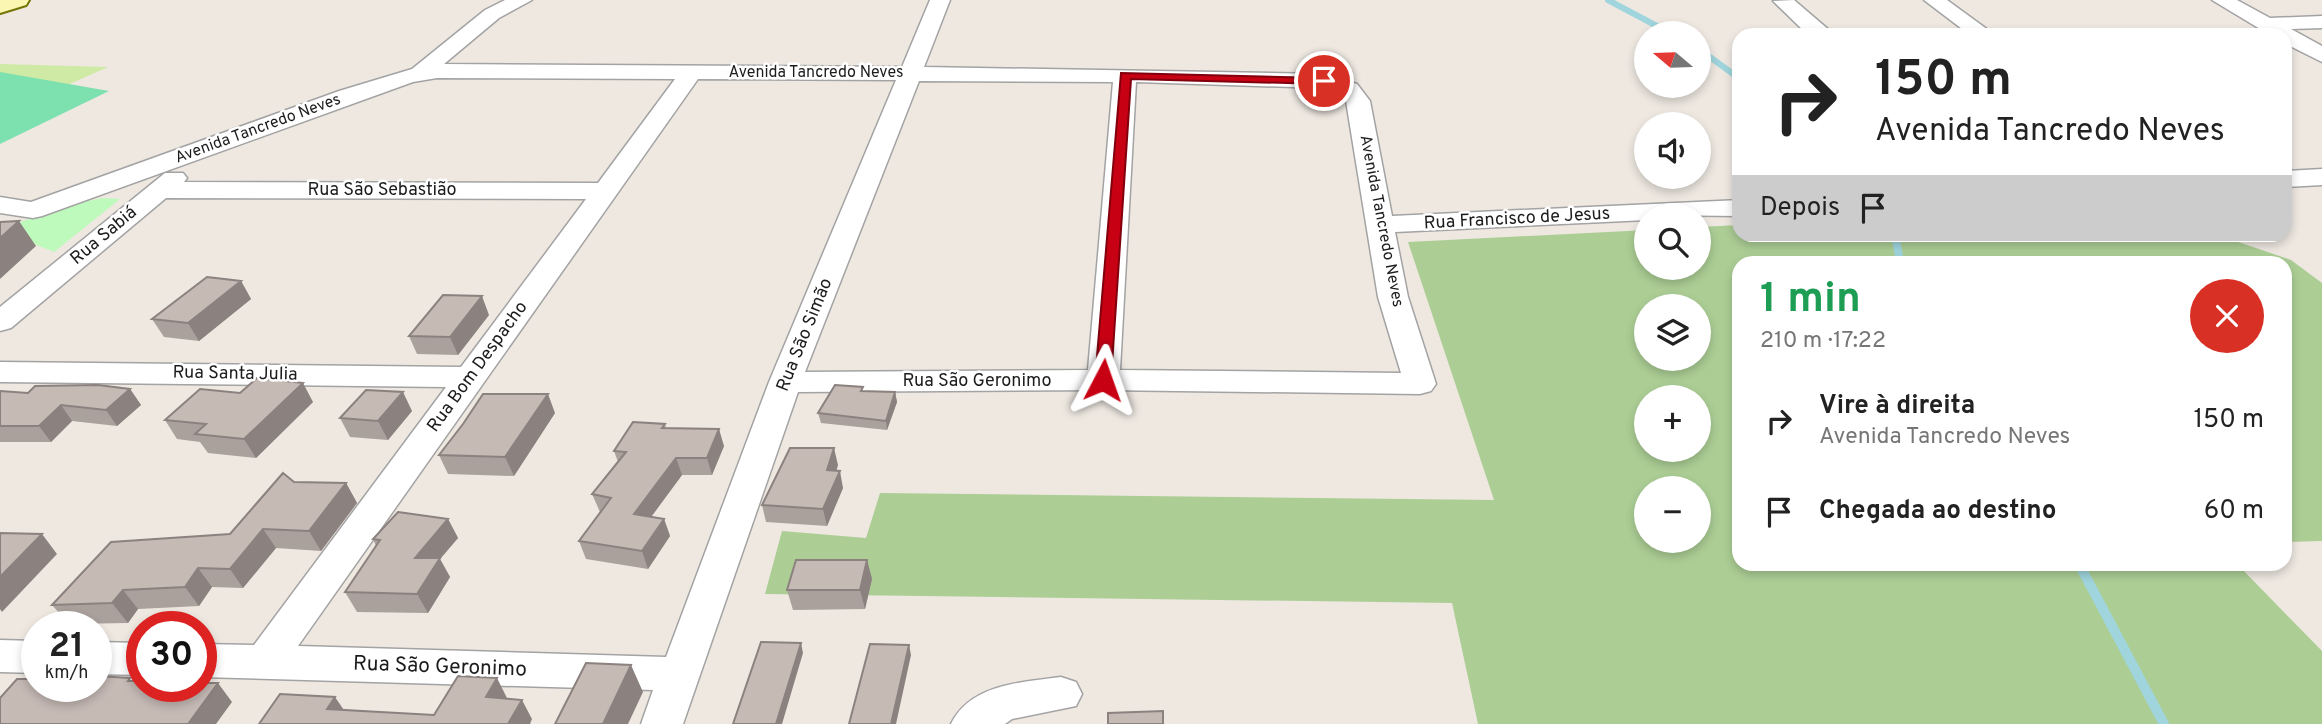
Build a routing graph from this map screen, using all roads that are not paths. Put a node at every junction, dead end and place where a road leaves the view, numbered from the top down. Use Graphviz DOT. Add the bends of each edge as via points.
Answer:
graph roads {
  1 [pos="17,0"];
  2 [pos="522,0"];
  3 [pos="940,0"];
  4 [pos="1934,0"];
  5 [pos="2222,0"];
  6 [pos="1783,1"];
  7 [pos="0,5"];
  8 [pos="2322,22"];
  9 [pos="2266,24"];
  10 [pos="1813,28"];
  11 [pos="1974,28"];
  12 [pos="2273,28"];
  13 [pos="2292,38"];
  14 [pos="2322,55"];
  15 [pos="692,72"];
  16 [pos="419,74"];
  17 [pos="910,74"];
  18 [pos="1125,75"];
  19 [pos="207,149"];
  20 [pos="2322,177"];
  21 [pos="2292,179"];
  22 [pos="158,190"];
  23 [pos="606,191"];
  24 [pos="0,205"];
  25 [pos="1732,208"];
  26 [pos="33,211"];
  27 [pos="0,222"];
  28 [pos="1378,225"];
  29 [pos="0,323"];
  30 [pos="0,372"];
  31 [pos="471,377"];
  32 [pos="1103,380"];
  33 [pos="785,382"];
  34 [pos="1420,384"];
  35 [pos="0,656"];
  36 [pos="21,657"];
  37 [pos="217,660"];
  38 [pos="265,662"];
  39 [pos="680,674"];
  40 [pos="1060,694"];
  41 [pos="662,724"];
  42 [pos="972,724"];
  1 -- 7 [label="main road"];
  2 -- 16 [label="street" via="492,15"];
  3 -- 17 [label="street, Rua São Simão"];
  4 -- 11 [label="street"];
  5 -- 9 [label="street"];
  6 -- 10 [label="street"];
  8 -- 9 [label="street"];
  9 -- 12 [label="street"];
  13 -- 14 [label="street"];
  15 -- 16 [label="street, Avenida Tancredo Neves" via="477,70"];
  15 -- 17 [label="street, Avenida Tancredo Neves"];
  15 -- 23 [label="street, Rua Bom Despacho"];
  16 -- 19 [label="street, Avenida Tancredo Neves"];
  17 -- 18 [label="street, Avenida Tancredo Neves"];
  17 -- 33 [label="street, Rua São Simão"];
  18 -- 28 [label="street, Avenida Tancredo Neves" via="1324,81 1349,89 1358,101"];
  18 -- 32 [label="street"];
  19 -- 22 [label="street, Rua Sabiá"];
  19 -- 26 [label="street, Avenida Tancredo Neves"];
  20 -- 21 [label="street"];
  22 -- 23 [label="street, Rua São Sebastião"];
  22 -- 29 [label="street, Rua Sabiá"];
  23 -- 31 [label="street, Rua Bom Despacho"];
  24 -- 26 [label="street, Avenida Tancredo Neves"];
  25 -- 28 [label="street, Rua Francisco de Jesus"];
  26 -- 27 [label="street"];
  28 -- 34 [label="street, Avenida Tancredo Neves" via="1393,297"];
  30 -- 31 [label="street, Rua Santa Julia"];
  31 -- 38 [label="street, Rua Bom Despacho"];
  32 -- 33 [label="street, Rua São Geronimo"];
  32 -- 34 [label="street, Rua São Geronimo"];
  33 -- 39 [label="street, Rua São Simão"];
  35 -- 36 [label="street"];
  37 -- 38 [label="street, Rua São Geronimo"];
  38 -- 39 [label="street, Rua São Geronimo"];
  39 -- 41 [label="street, Rua São Simão"];
  40 -- 42 [label="street" via="1002,704"];
}
